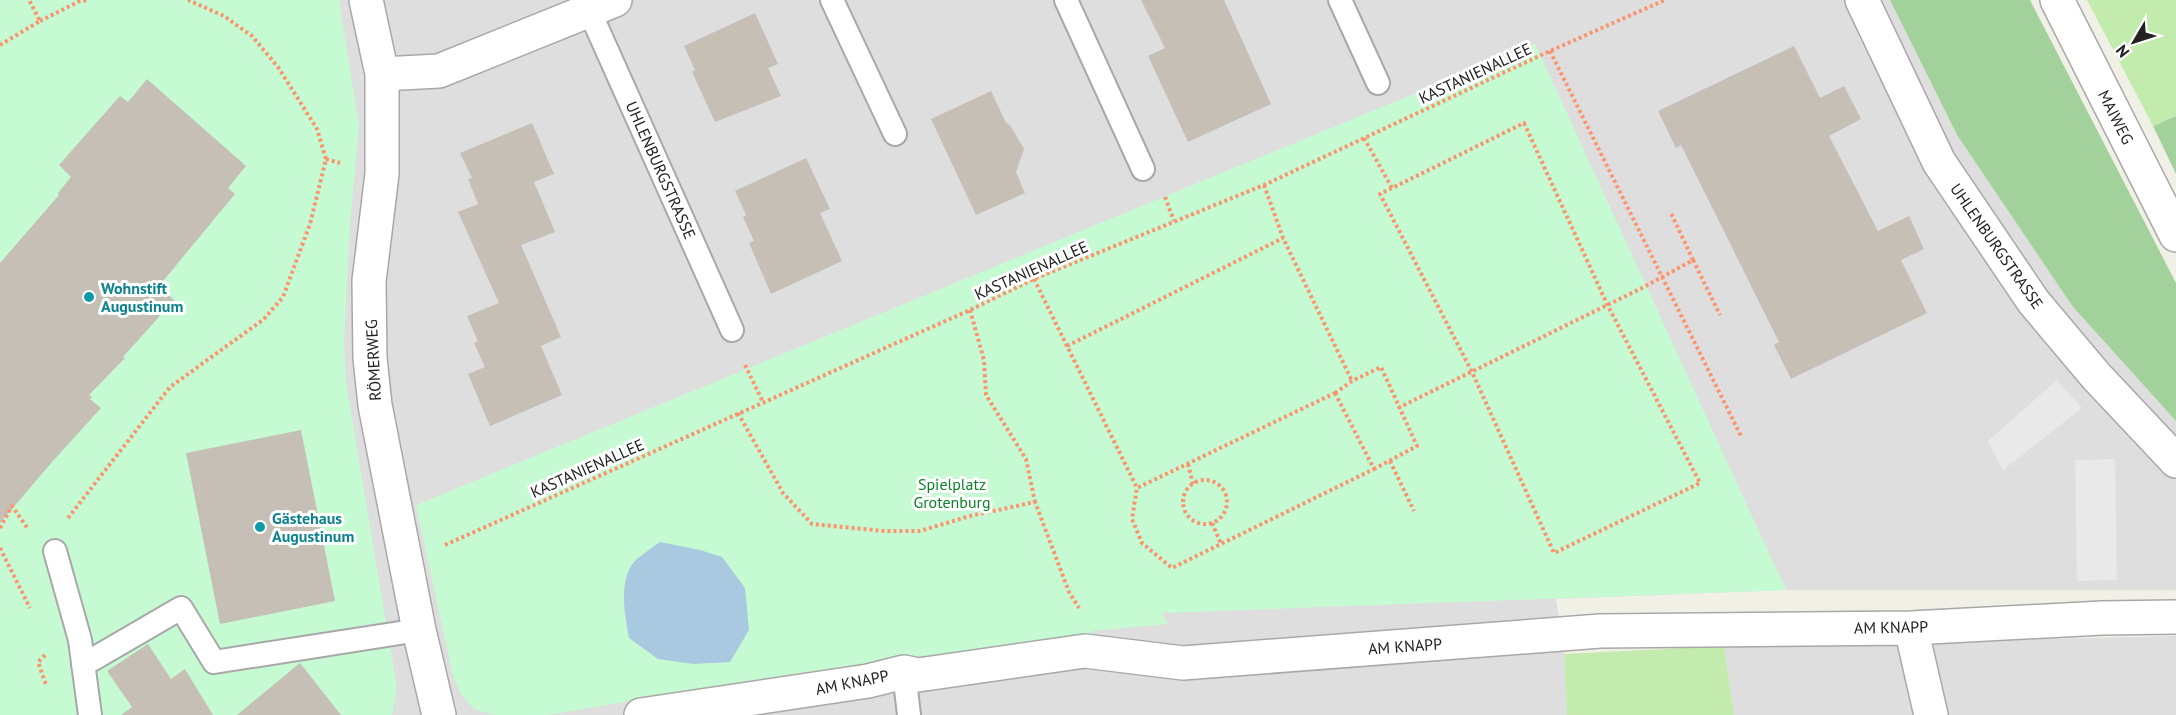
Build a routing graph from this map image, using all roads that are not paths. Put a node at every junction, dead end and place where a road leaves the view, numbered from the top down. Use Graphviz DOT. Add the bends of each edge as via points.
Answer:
graph roads {
  1 [pos="366,0"];
  2 [pos="832,0"];
  3 [pos="1066,0"];
  4 [pos="1340,0"];
  5 [pos="1862,0"];
  6 [pos="2057,0"];
  7 [pos="602,5"];
  8 [pos="382,74"];
  9 [pos="1377,83"];
  10 [pos="896,134"];
  11 [pos="1143,169"];
  12 [pos="2176,235"];
  13 [pos="732,330"];
  14 [pos="2176,461"];
  15 [pos="55,551"];
  16 [pos="2176,617"];
  17 [pos="1911,628"];
  18 [pos="419,630"];
  19 [pos="83,665"];
  20 [pos="904,672"];
  21 [pos="90,715"];
  22 [pos="439,715"];
  23 [pos="641,715"];
  24 [pos="909,715"];
  25 [pos="1931,715"];
  1 -- 8 [label="street, RÖMERWEG"];
  2 -- 10 [label="lane"];
  3 -- 11 [label="lane"];
  4 -- 9 [label="lane"];
  5 -- 14 [label="street, UHLENBURGSTRASSE" via="1938,162 2033,301 2096,376"];
  6 -- 12 [label="street, MAIWEG"];
  7 -- 8 [label="street, UHLENBURGSTRASSE" via="439,71"];
  7 -- 13 [label="lane, UHLENBURGSTRASSE"];
  8 -- 18 [label="street, RÖMERWEG" via="382,174 369,281 370,358 375,405"];
  15 -- 19 [label="lane" via="80,640"];
  16 -- 17 [label="street, AM KNAPP"];
  17 -- 20 [label="street, AM KNAPP" via="1600,631 1183,663 1085,651 918,675"];
  17 -- 25 [label="street"];
  18 -- 19 [label="lane" via="214,662 181,608"];
  18 -- 22 [label="street, RÖMERWEG"];
  19 -- 21 [label="lane"];
  20 -- 23 [label="street, AM KNAPP" via="868,681"];
  20 -- 24 [label="lane"];
}
